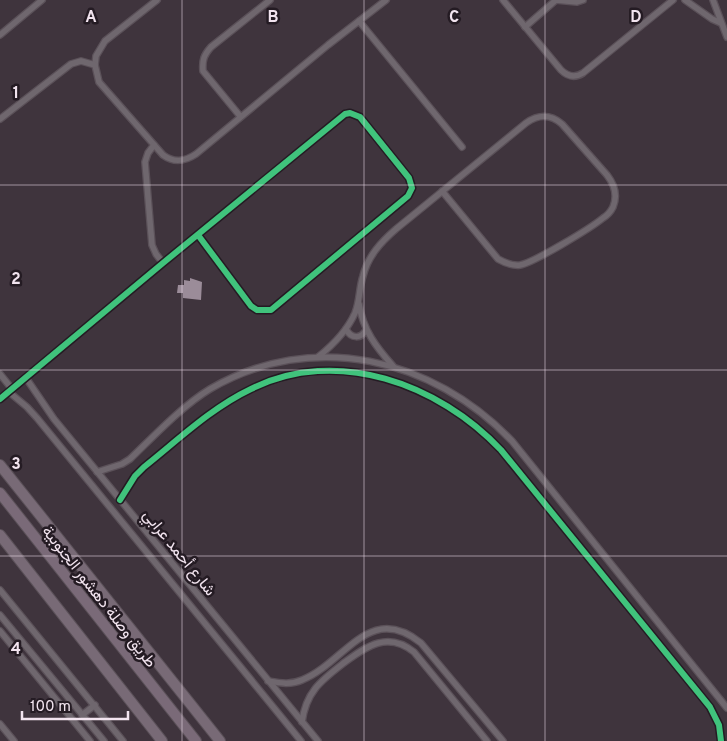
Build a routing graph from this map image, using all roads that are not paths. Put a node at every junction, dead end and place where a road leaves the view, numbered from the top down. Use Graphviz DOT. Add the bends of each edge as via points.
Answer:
graph roads {
  1 [pos="42,0"];
  2 [pos="156,0"];
  3 [pos="270,0"];
  4 [pos="386,0"];
  5 [pos="503,0"];
  6 [pos="556,0"];
  7 [pos="583,0"];
  8 [pos="673,0"];
  9 [pos="685,0"];
  10 [pos="713,0"];
  11 [pos="359,21"];
  12 [pos="721,23"];
  13 [pos="525,27"];
  14 [pos="0,35"];
  15 [pos="727,37"];
  16 [pos="95,65"];
  17 [pos="240,116"];
  18 [pos="0,119"];
  19 [pos="154,145"];
  20 [pos="462,146"];
  21 [pos="442,191"];
  22 [pos="198,235"];
  23 [pos="163,263"];
  24 [pos="358,302"];
  25 [pos="346,330"];
  26 [pos="366,330"];
  27 [pos="318,357"];
  28 [pos="394,366"];
  29 [pos="0,374"];
  30 [pos="26,378"];
  31 [pos="11,390"];
  32 [pos="0,399"];
  33 [pos="0,465"];
  34 [pos="97,472"];
  35 [pos="548,486"];
  36 [pos="0,493"];
  37 [pos="538,494"];
  38 [pos="120,500"];
  39 [pos="0,535"];
  40 [pos="159,548"];
  41 [pos="150,556"];
  42 [pos="0,590"];
  43 [pos="0,615"];
  44 [pos="0,631"];
  45 [pos="25,645"];
  46 [pos="682,651"];
  47 [pos="17,652"];
  48 [pos="671,660"];
  49 [pos="268,682"];
  50 [pos="95,705"];
  51 [pos="727,708"];
  52 [pos="82,715"];
  53 [pos="302,722"];
  54 [pos="0,724"];
  55 [pos="14,741"];
  56 [pos="90,741"];
  57 [pos="104,741"];
  58 [pos="123,741"];
  59 [pos="162,741"];
  60 [pos="196,741"];
  61 [pos="220,741"];
  62 [pos="301,741"];
  63 [pos="318,741"];
  64 [pos="487,741"];
  65 [pos="504,741"];
  66 [pos="721,741"];
  1 -- 14 [label="street"];
  2 -- 16 [label="street" via="105,41 96,56"];
  3 -- 17 [label="street" via="204,54 203,70"];
  4 -- 11 [label="street"];
  5 -- 13 [label="street"];
  6 -- 7 [label="street"];
  6 -- 13 [label="street"];
  8 -- 13 [label="street" via="578,76 561,70"];
  9 -- 12 [label="street"];
  10 -- 12 [label="street"];
  11 -- 17 [label="street"];
  11 -- 20 [label="street"];
  12 -- 15 [label="street"];
  16 -- 18 [label="street" via="81,61 71,64"];
  16 -- 19 [label="street" via="100,82"];
  17 -- 19 [label="street" via="196,154 183,160 169,159"];
  19 -- 23 [label="street" via="145,162 152,245"];
  21 -- 21 [label="street" via="498,258 516,266 531,262 598,223 609,214 616,195 607,175 567,128 557,119 544,116 526,123"];
  21 -- 24 [label="street" via="380,243 366,266"];
  22 -- 22 [label="street" via="251,306 257,310 270,310 408,196 411,182 360,117 345,114"];
  22 -- 23 [label="street"];
  23 -- 30 [label="street"];
  24 -- 25 [label="street"];
  24 -- 26 [label="street"];
  25 -- 26 [label="street" via="356,337"];
  25 -- 27 [label="street"];
  26 -- 28 [label="street"];
  27 -- 28 [label="street" via="348,358"];
  27 -- 34 [label="street" via="271,364 216,386 127,461"];
  28 -- 35 [label="street" via="436,383 476,408 512,441"];
  29 -- 31 [label="street"];
  30 -- 31 [label="street"];
  30 -- 34 [label="street, شارع أحمد عرابي" via="47,410"];
  31 -- 32 [label="street"];
  31 -- 41 [label="street"];
  33 -- 61 [label="highway"];
  34 -- 38 [label="street, شارع أحمد عرابي"];
  35 -- 37 [label="street"];
  35 -- 46 [label="street"];
  36 -- 60 [label="highway, طريق وصلة دهشور الجنوبية"];
  37 -- 38 [label="street" via="491,439 455,410 403,384 368,375 332,371 288,375 233,398 144,467"];
  37 -- 48 [label="street"];
  38 -- 40 [label="street, شارع أحمد عرابي"];
  39 -- 59 [label="highway"];
  40 -- 41 [label="street"];
  40 -- 49 [label="street, شارع أحمد عرابي"];
  41 -- 62 [label="street"];
  42 -- 50 [label="street"];
  43 -- 45 [label="street"];
  44 -- 47 [label="street"];
  45 -- 47 [label="street"];
  45 -- 52 [label="street"];
  46 -- 48 [label="street"];
  46 -- 51 [label="street"];
  47 -- 56 [label="street"];
  48 -- 66 [label="street" via="714,713 720,725"];
  49 -- 53 [label="street, شارع أحمد عرابي"];
  49 -- 65 [label="street" via="301,680 315,673 362,636 378,629 395,630 421,643"];
  50 -- 52 [label="street"];
  50 -- 58 [label="street"];
  52 -- 57 [label="street"];
  53 -- 63 [label="street, شارع أحمد عرابي"];
  53 -- 64 [label="street" via="308,701 323,679 370,645 388,642 414,652"];
  54 -- 55 [label="street"];
}
